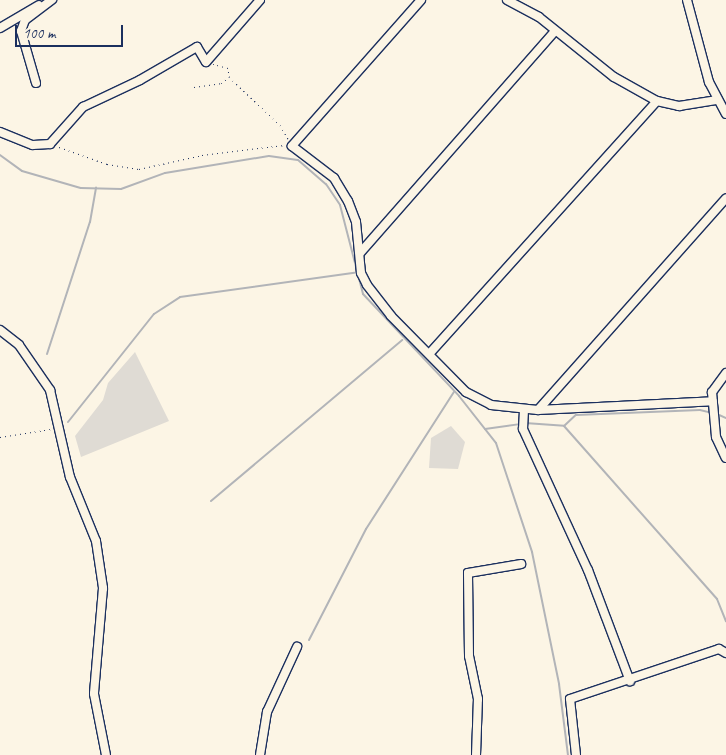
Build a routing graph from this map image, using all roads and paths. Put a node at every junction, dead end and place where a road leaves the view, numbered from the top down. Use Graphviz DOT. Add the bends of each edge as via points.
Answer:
graph roads {
  1 [pos="50,0"];
  2 [pos="260,0"];
  3 [pos="421,0"];
  4 [pos="507,0"];
  5 [pos="686,0"];
  6 [pos="0,28"];
  7 [pos="555,31"];
  8 [pos="206,62"];
  9 [pos="230,77"];
  10 [pos="36,83"];
  11 [pos="194,87"];
  12 [pos="718,100"];
  13 [pos="657,101"];
  14 [pos="726,114"];
  15 [pos="0,132"];
  16 [pos="50,144"];
  17 [pos="292,146"];
  18 [pos="726,198"];
  19 [pos="360,253"];
  20 [pos="0,330"];
  21 [pos="430,353"];
  22 [pos="726,374"];
  23 [pos="713,401"];
  24 [pos="524,410"];
  25 [pos="538,410"];
  26 [pos="59,427"];
  27 [pos="0,437"];
  28 [pos="726,458"];
  29 [pos="521,564"];
  30 [pos="297,647"];
  31 [pos="726,653"];
  32 [pos="630,681"];
  33 [pos="106,755"];
  34 [pos="260,755"];
  35 [pos="476,755"];
  36 [pos="576,755"];
  1 -- 6 [label="street"];
  1 -- 10 [label="street" via="25,20 21,31"];
  2 -- 8 [label="street"];
  3 -- 17 [label="street"];
  4 -- 7 [label="street"];
  5 -- 12 [label="street" via="709,82"];
  7 -- 13 [label="street" via="598,66"];
  7 -- 19 [label="street"];
  8 -- 9 [label="path" via="228,68"];
  8 -- 16 [label="street" via="197,47 140,80 83,107"];
  9 -- 11 [label="path" via="221,83"];
  9 -- 17 [label="path" via="280,125"];
  12 -- 13 [label="street" via="679,106"];
  12 -- 14 [label="street"];
  13 -- 21 [label="street"];
  15 -- 16 [label="street" via="33,145"];
  16 -- 17 [label="path" via="107,164 140,169 212,154"];
  17 -- 19 [label="street" via="334,178 356,222"];
  18 -- 25 [label="street"];
  19 -- 21 [label="street" via="367,285"];
  20 -- 26 [label="street" via="19,345 40,371 50,390"];
  21 -- 24 [label="street" via="478,400"];
  22 -- 23 [label="street" via="712,392"];
  23 -- 25 [label="street"];
  23 -- 28 [label="street" via="716,438"];
  24 -- 25 [label="street"];
  24 -- 32 [label="street" via="522,429 588,570"];
  26 -- 27 [label="path"];
  26 -- 33 [label="street" via="70,477 96,541 102,567 94,694"];
  29 -- 35 [label="street" via="468,573 469,656 478,699"];
  30 -- 34 [label="street" via="267,712"];
  31 -- 32 [label="street" via="719,649"];
  32 -- 36 [label="street" via="570,700"];
}
